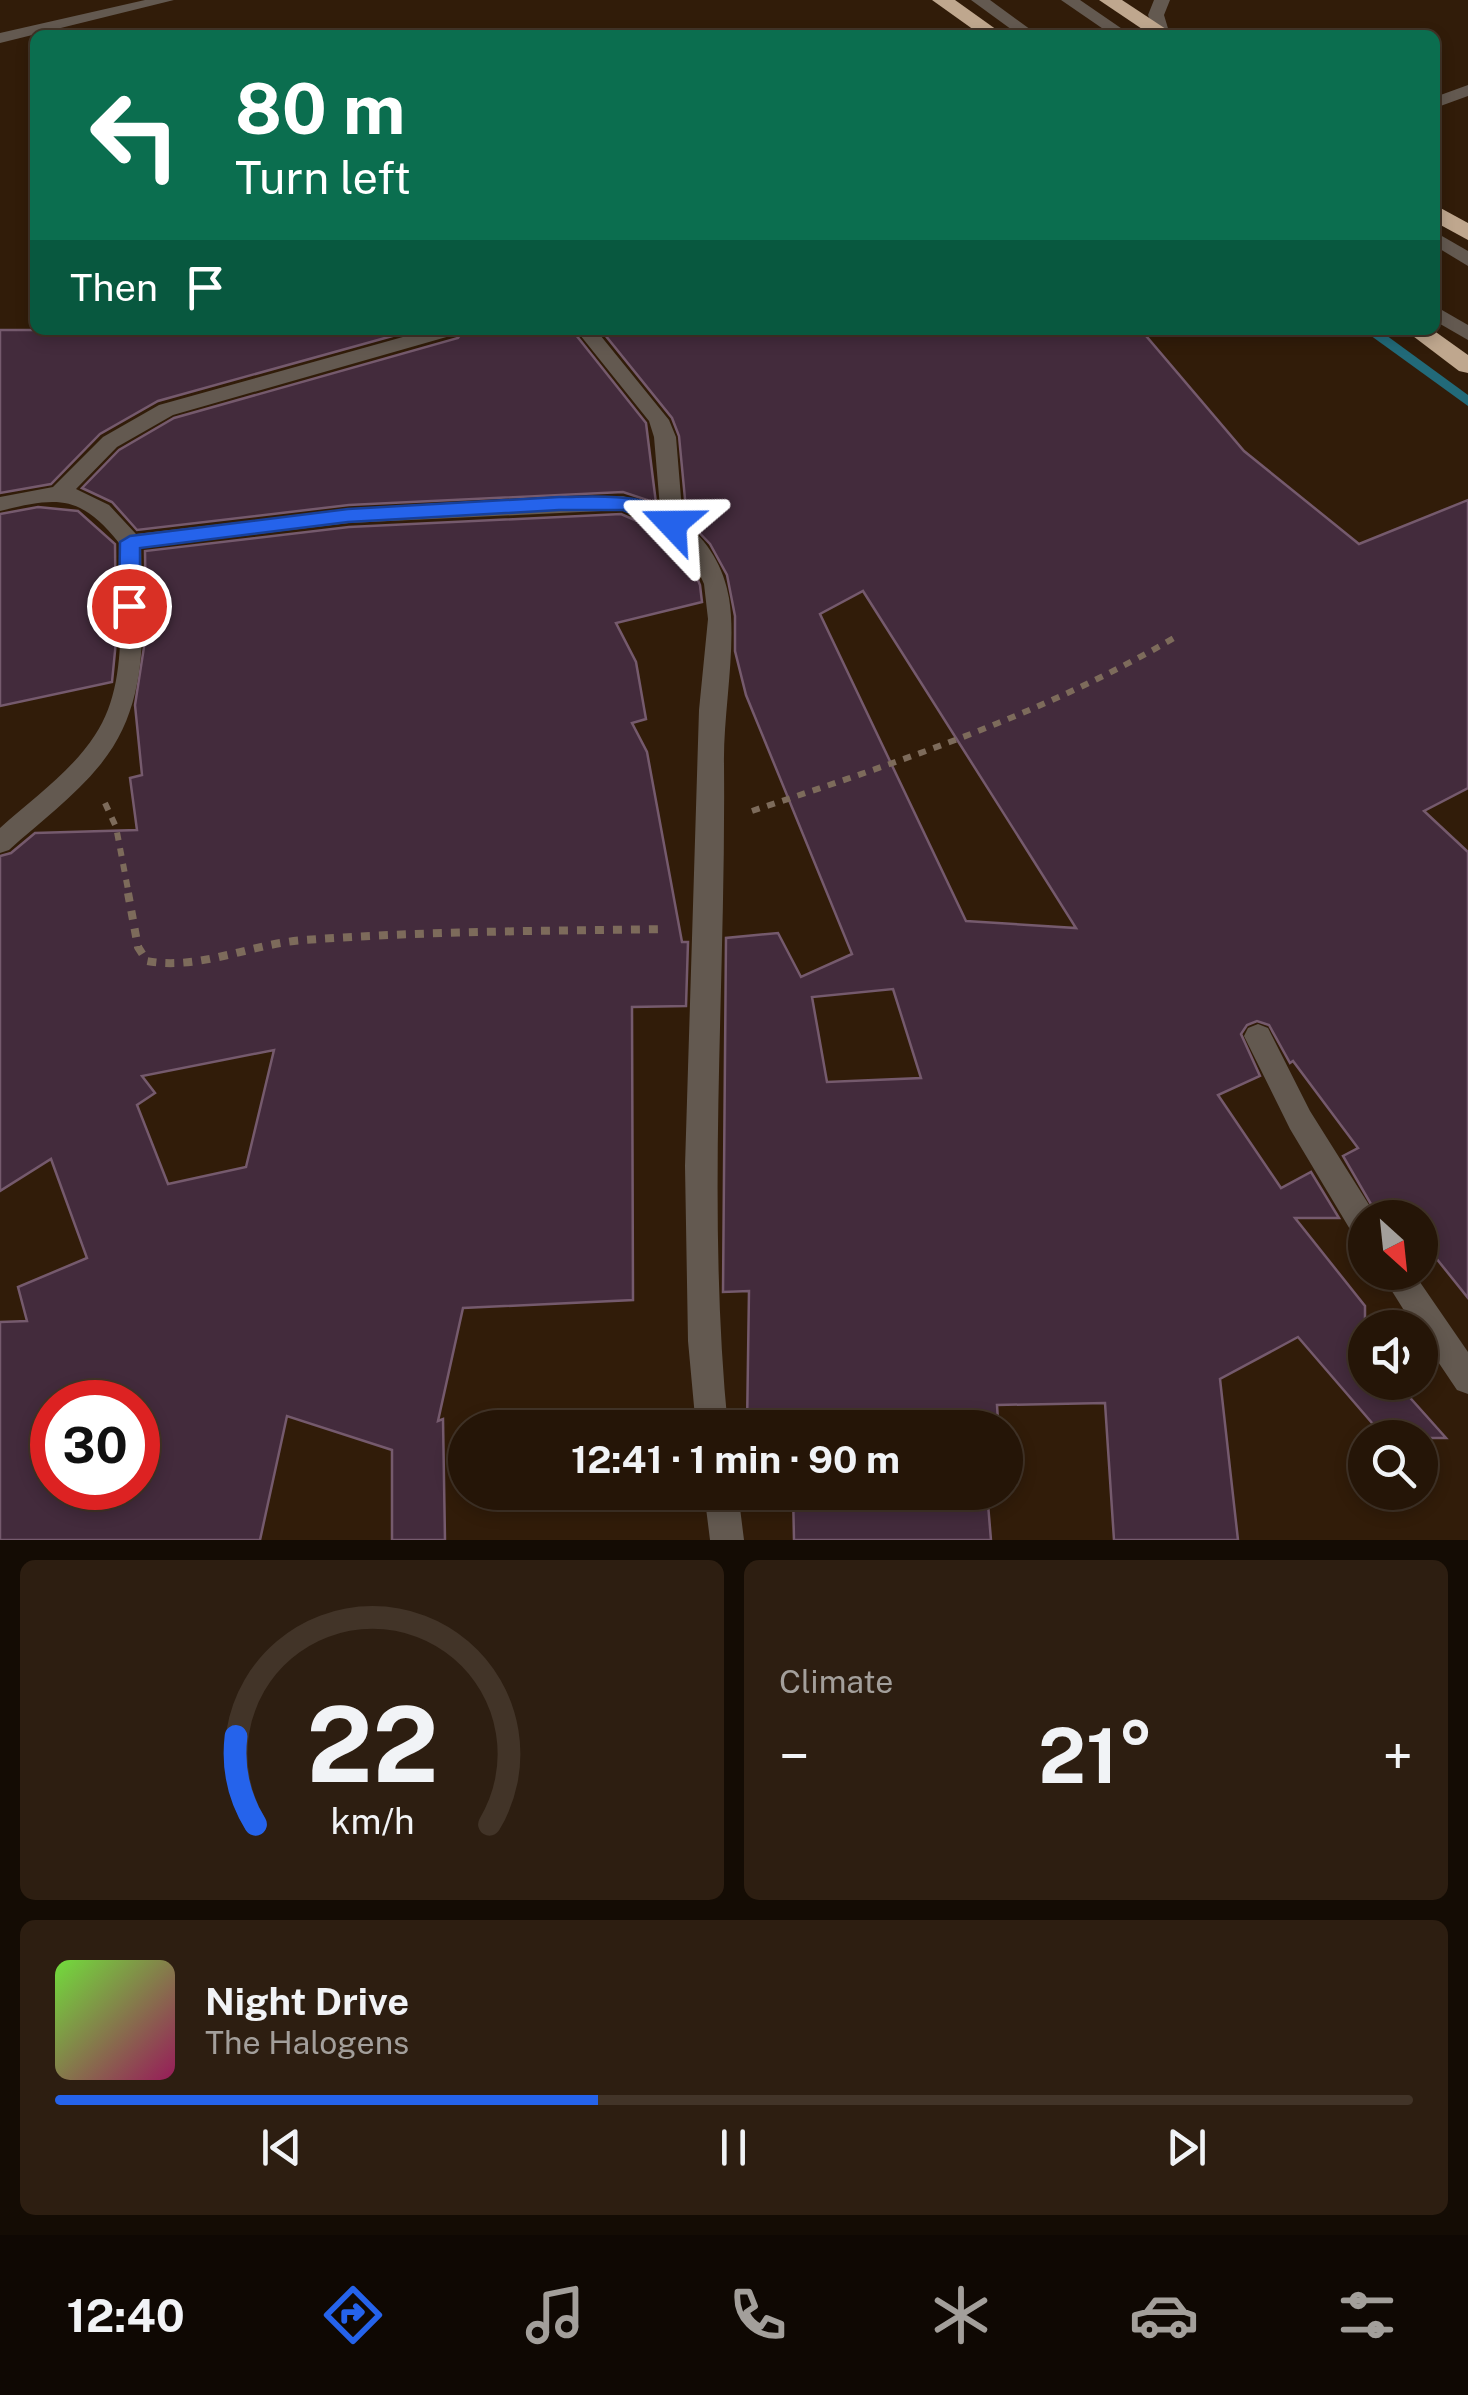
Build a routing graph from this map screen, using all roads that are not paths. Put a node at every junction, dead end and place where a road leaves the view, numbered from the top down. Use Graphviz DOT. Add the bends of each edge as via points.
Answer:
graph roads {
  1 [pos="166,0"];
  2 [pos="942,0"];
  3 [pos="979,0"];
  4 [pos="1069,0"];
  5 [pos="1109,0"];
  6 [pos="1162,0"];
  7 [pos="35,30"];
  8 [pos="987,30"];
  9 [pos="1023,30"];
  10 [pos="1114,30"];
  11 [pos="1158,30"];
  12 [pos="1162,30"];
  13 [pos="30,31"];
  14 [pos="0,38"];
  15 [pos="1468,90"];
  16 [pos="1440,100"];
  17 [pos="1440,215"];
  18 [pos="1468,233"];
  19 [pos="1440,241"];
  20 [pos="1468,260"];
  21 [pos="1440,315"];
  22 [pos="1468,334"];
  23 [pos="432,335"];
  24 [pos="590,335"];
  25 [pos="1424,335"];
  26 [pos="1468,366"];
  27 [pos="62,490"];
  28 [pos="0,504"];
  29 [pos="672,524"];
  30 [pos="130,542"];
  31 [pos="0,843"];
  32 [pos="1258,1036"];
  33 [pos="1349,1200"];
  34 [pos="1407,1290"];
  35 [pos="1468,1379"];
  36 [pos="711,1410"];
  37 [pos="723,1510"];
  38 [pos="727,1540"];
  1 -- 7 [label="street"];
  2 -- 8 [label="highway"];
  3 -- 9 [label="street"];
  4 -- 10 [label="street"];
  5 -- 11 [label="highway"];
  6 -- 12 [label="street" via="1156,15"];
  13 -- 14 [label="street"];
  15 -- 16 [label="street"];
  17 -- 18 [label="highway"];
  19 -- 20 [label="street"];
  21 -- 22 [label="street"];
  23 -- 27 [label="street" via="166,410 110,442"];
  24 -- 29 [label="street" via="659,420"];
  25 -- 26 [label="highway"];
  27 -- 28 [label="street"];
  27 -- 30 [label="street" via="89,497"];
  29 -- 30 [label="street" via="623,503 559,504 348,516"];
  29 -- 36 [label="street" via="693,540 716,589 698,1221"];
  30 -- 31 [label="street" via="125,697 113,728"];
  32 -- 33 [label="street"];
  34 -- 35 [label="street"];
  37 -- 38 [label="street"];
}
